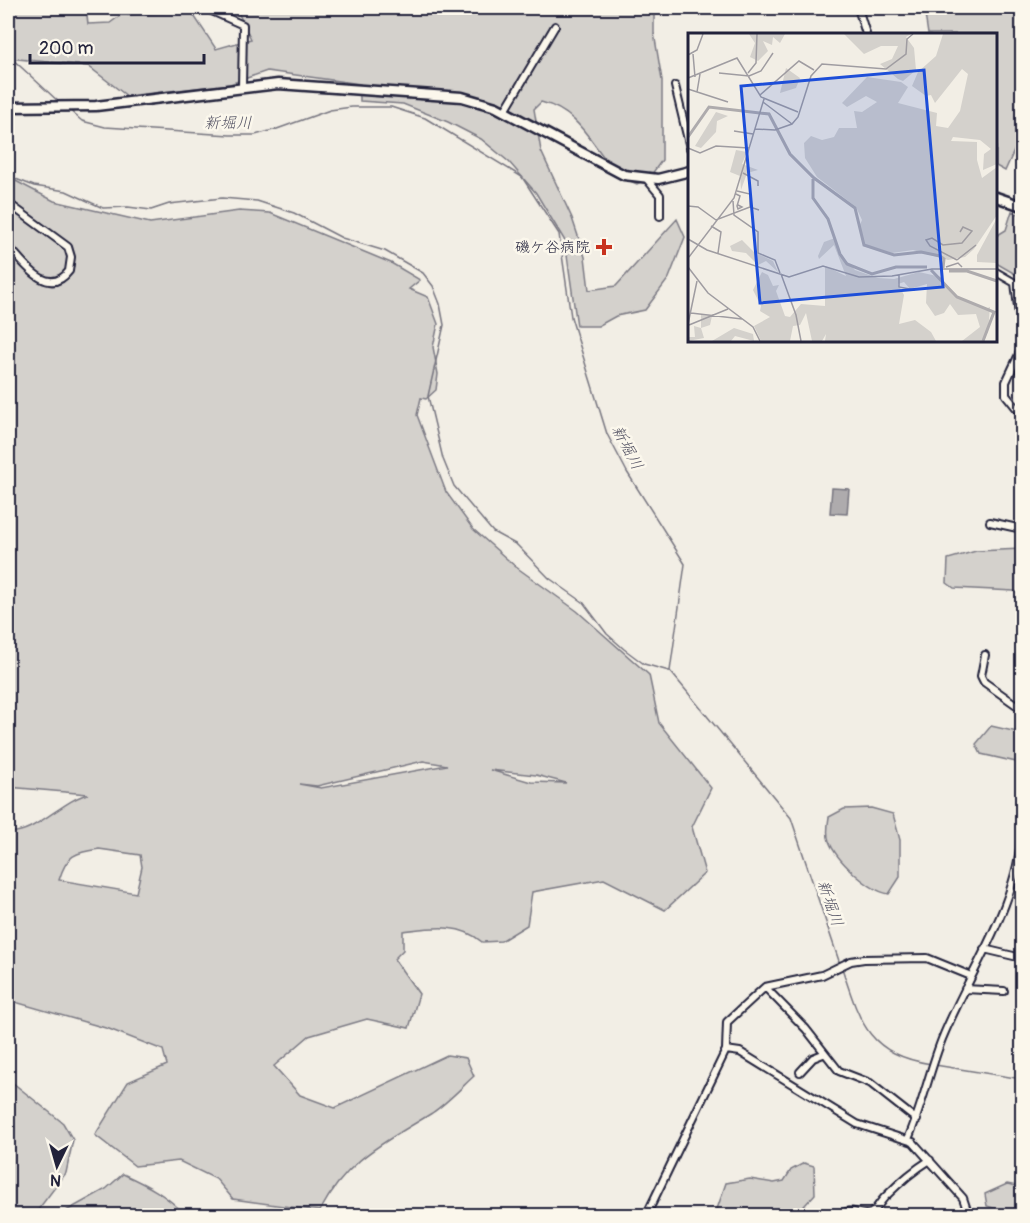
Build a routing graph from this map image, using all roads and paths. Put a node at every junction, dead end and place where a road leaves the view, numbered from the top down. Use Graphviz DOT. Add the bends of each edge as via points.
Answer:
graph roads {
  1 [pos="206,8"];
  2 [pos="858,8"];
  3 [pos="555,26"];
  4 [pos="866,33"];
  5 [pos="242,87"];
  6 [pos="675,87"];
  7 [pos="8,107"];
  8 [pos="504,112"];
  9 [pos="688,140"];
  10 [pos="688,172"];
  11 [pos="645,178"];
  12 [pos="997,197"];
  13 [pos="8,203"];
  14 [pos="1023,206"];
  15 [pos="660,216"];
  16 [pos="8,246"];
  17 [pos="997,273"];
  18 [pos="1023,340"];
  19 [pos="1023,348"];
  20 [pos="1023,415"];
  21 [pos="990,522"];
  22 [pos="1023,528"];
  23 [pos="985,656"];
  24 [pos="1023,709"];
  25 [pos="1023,830"];
  26 [pos="1019,874"];
  27 [pos="984,949"];
  28 [pos="1023,958"];
  29 [pos="1023,966"];
  30 [pos="971,976"];
  31 [pos="1023,979"];
  32 [pos="765,987"];
  33 [pos="965,989"];
  34 [pos="1004,991"];
  35 [pos="726,1050"];
  36 [pos="824,1054"];
  37 [pos="800,1072"];
  38 [pos="917,1120"];
  39 [pos="908,1139"];
  40 [pos="930,1160"];
  41 [pos="646,1215"];
  42 [pos="840,1215"];
  43 [pos="969,1215"];
  1 -- 5 [label="street" via="243,25"];
  2 -- 4 [label="street"];
  3 -- 8 [label="street"];
  5 -- 7 [label="street" via="96,106"];
  5 -- 8 [label="street" via="278,84 462,97"];
  6 -- 9 [label="street"];
  8 -- 11 [label="street" via="617,171"];
  10 -- 11 [label="street"];
  11 -- 15 [label="street" via="660,195"];
  12 -- 14 [label="street"];
  13 -- 16 [label="street" via="68,247 69,271 54,280 36,277"];
  17 -- 18 [label="street" via="1015,283"];
  19 -- 20 [label="street" via="1010,371 1006,396"];
  21 -- 22 [label="street"];
  23 -- 24 [label="street" via="981,668 984,682"];
  25 -- 26 [label="street"];
  26 -- 27 [label="street"];
  27 -- 28 [label="street"];
  27 -- 30 [label="street"];
  29 -- 31 [label="street"];
  30 -- 32 [label="street" via="927,958 864,959 822,975"];
  30 -- 33 [label="street"];
  32 -- 35 [label="street" via="727,1022"];
  32 -- 36 [label="street" via="806,1029"];
  33 -- 34 [label="street"];
  33 -- 38 [label="street" via="941,1040"];
  35 -- 39 [label="street" via="740,1052 857,1124"];
  35 -- 41 [label="street"];
  36 -- 37 [label="street" via="813,1058"];
  36 -- 38 [label="street" via="839,1071 870,1083"];
  38 -- 39 [label="street"];
  39 -- 40 [label="street"];
  40 -- 42 [label="street" via="884,1197 873,1212 866,1215 853,1210"];
  40 -- 43 [label="street" via="963,1198"];
}
